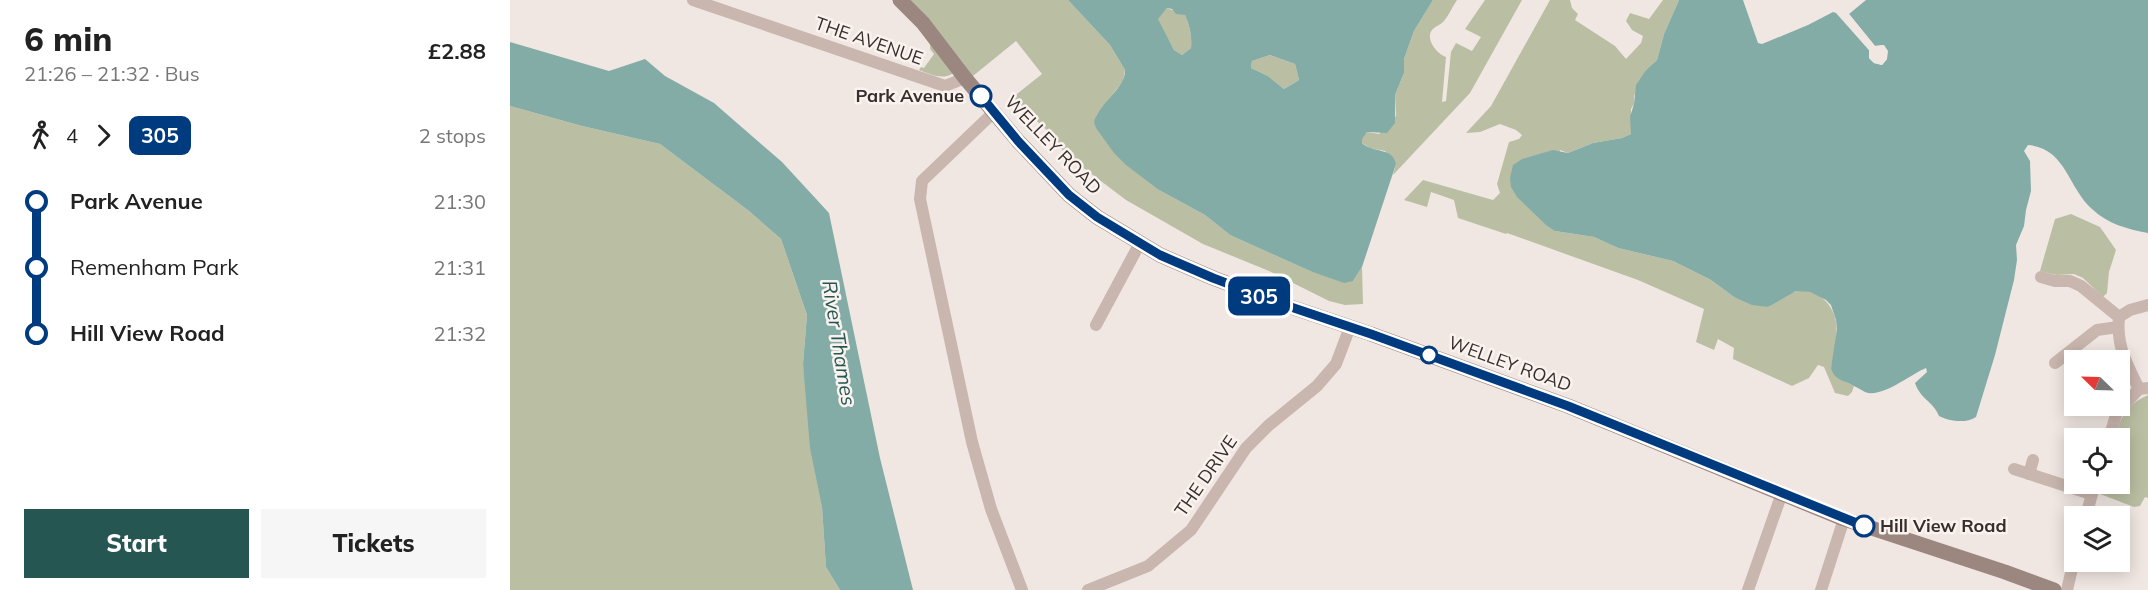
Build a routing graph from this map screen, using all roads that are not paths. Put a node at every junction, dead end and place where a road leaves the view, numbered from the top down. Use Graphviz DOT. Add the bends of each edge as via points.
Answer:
graph roads {
  1 [pos="693,0"];
  2 [pos="900,0"];
  3 [pos="965,78"];
  4 [pos="994,112"];
  5 [pos="1140,243"];
  6 [pos="2041,277"];
  7 [pos="2148,305"];
  8 [pos="2119,322"];
  9 [pos="1096,325"];
  10 [pos="1350,327"];
  11 [pos="2055,363"];
  12 [pos="2144,389"];
  13 [pos="2112,428"];
  14 [pos="2033,460"];
  15 [pos="2014,469"];
  16 [pos="2029,474"];
  17 [pos="2064,482"];
  18 [pos="1782,493"];
  19 [pos="1844,519"];
  20 [pos="2071,572"];
  21 [pos="1022,590"];
  22 [pos="1088,590"];
  23 [pos="1748,590"];
  24 [pos="1821,590"];
  25 [pos="2054,590"];
  26 [pos="2067,590"];
  1 -- 3 [label="street, THE AVENUE" via="945,86"];
  2 -- 3 [label="main road, WELLEY ROAD" via="923,22"];
  3 -- 4 [label="main road, WELLEY ROAD"];
  4 -- 5 [label="main road, WELLEY ROAD" via="1069,195"];
  4 -- 21 [label="street" via="922,181 920,199 972,442 991,509"];
  5 -- 9 [label="street"];
  5 -- 10 [label="main road, WELLEY ROAD" via="1213,278"];
  6 -- 8 [label="street" via="2081,286"];
  7 -- 8 [label="street" via="2130,310"];
  8 -- 11 [label="street" via="2097,330"];
  8 -- 12 [label="street" via="2123,355"];
  10 -- 18 [label="main road, WELLEY ROAD" via="1568,406"];
  10 -- 22 [label="street, THE DRIVE" via="1336,364 1317,386 1246,448 1191,530 1148,566"];
  12 -- 13 [label="street" via="2117,412"];
  14 -- 16 [label="street"];
  15 -- 16 [label="street"];
  16 -- 17 [label="street"];
  18 -- 19 [label="main road, WELLEY ROAD"];
  18 -- 23 [label="street"];
  19 -- 24 [label="street"];
  19 -- 25 [label="main road, WELLEY ROAD"];
  20 -- 26 [label="street"];
}
